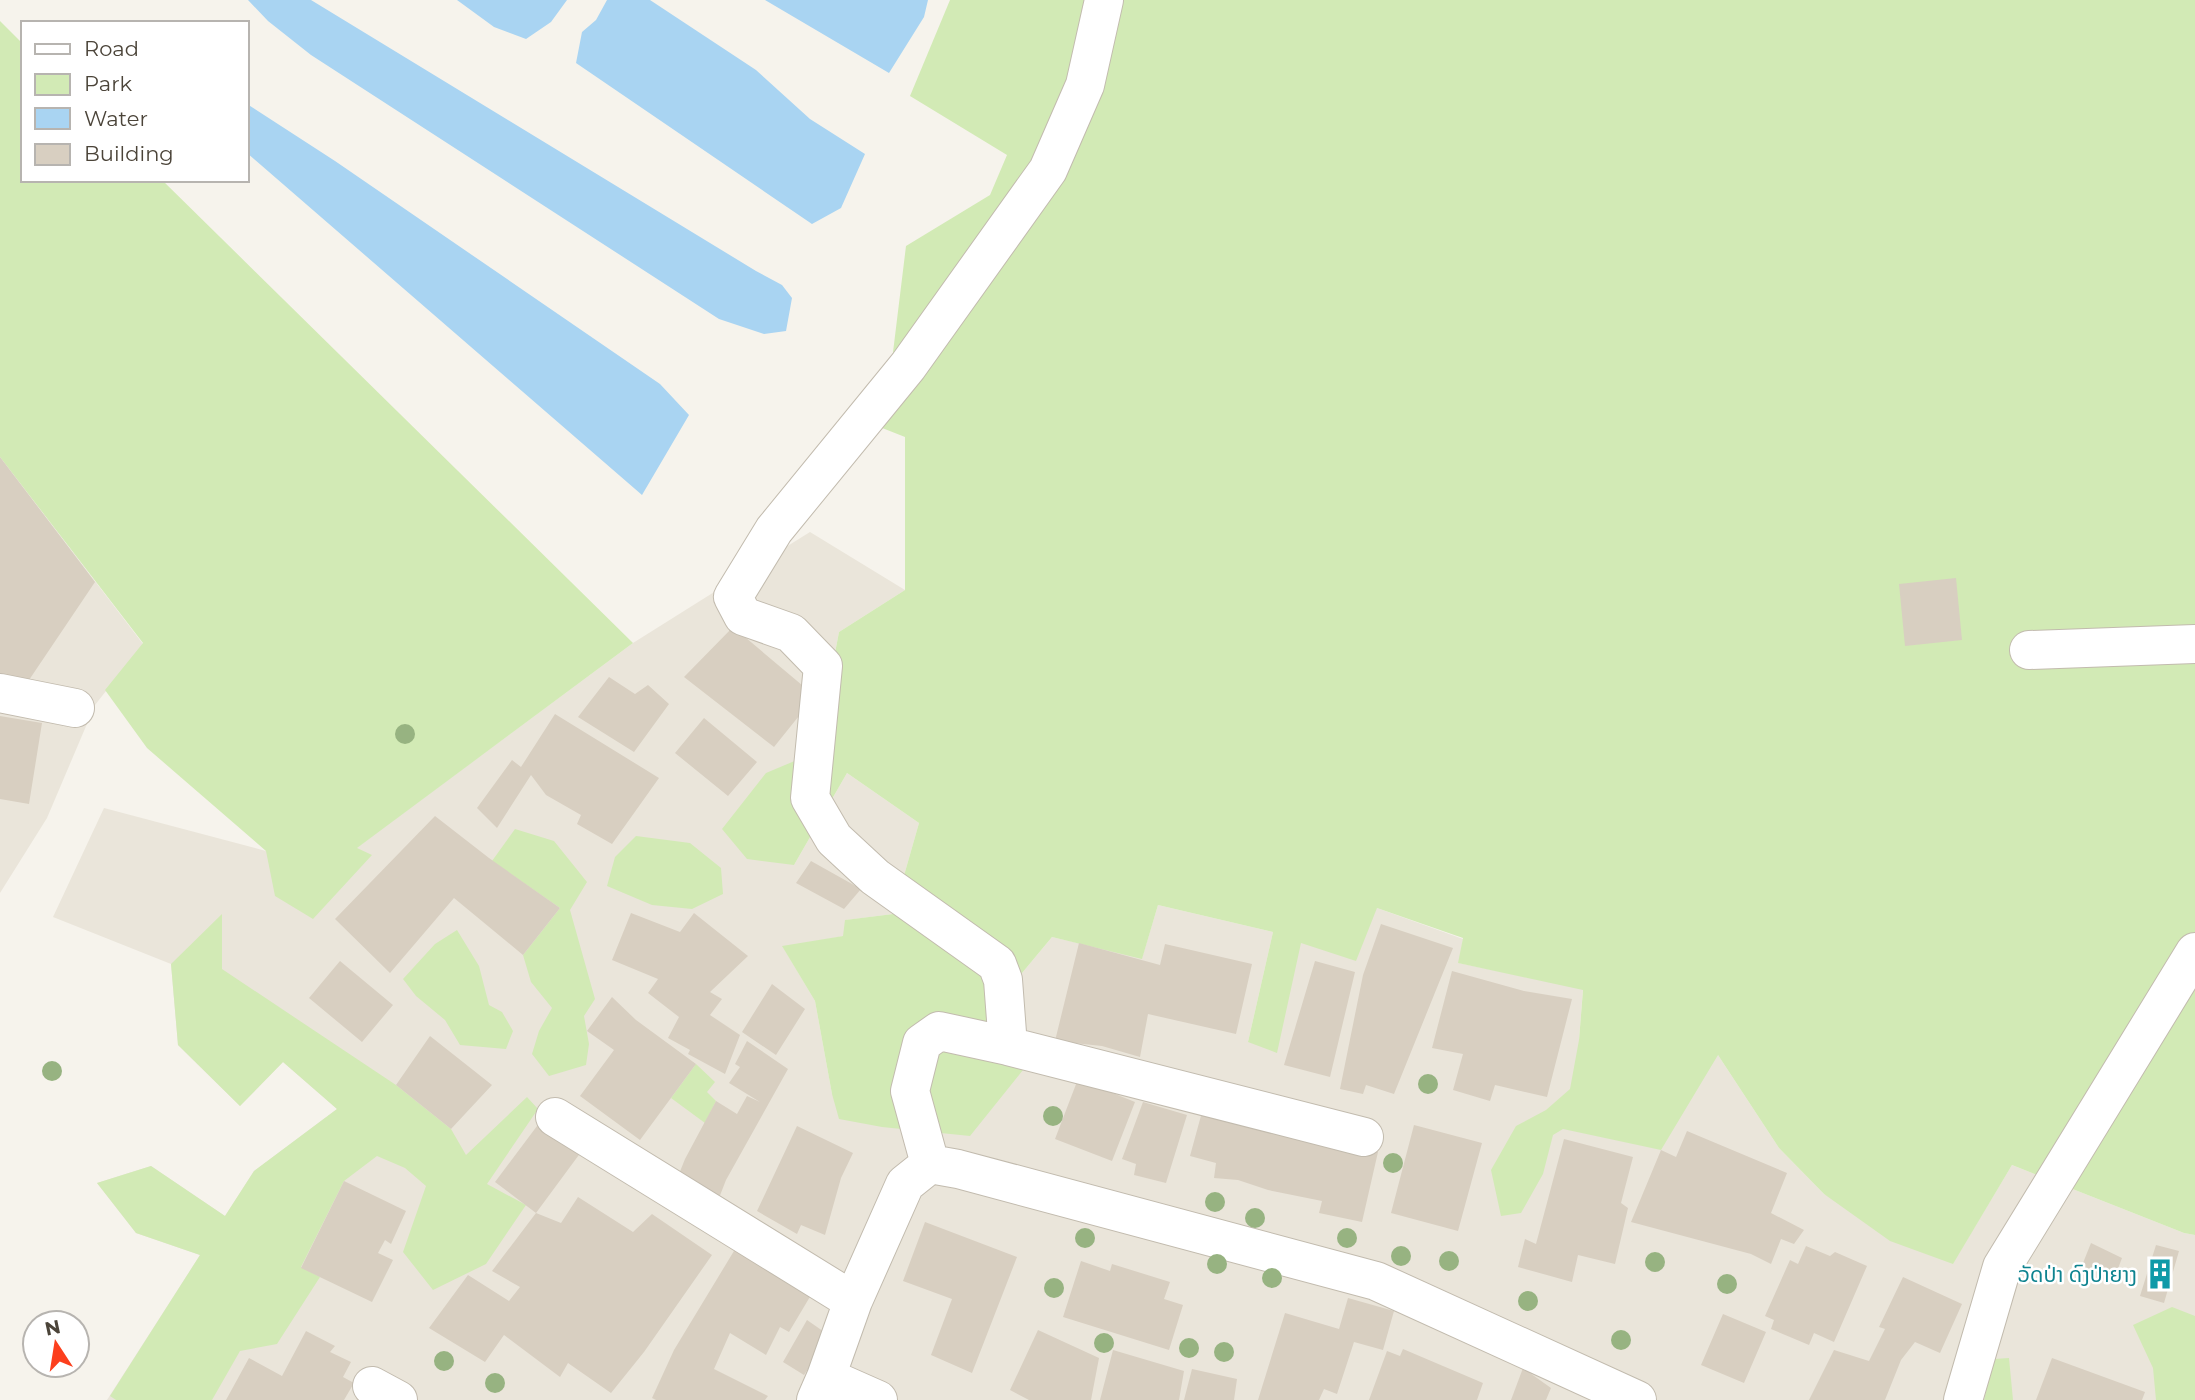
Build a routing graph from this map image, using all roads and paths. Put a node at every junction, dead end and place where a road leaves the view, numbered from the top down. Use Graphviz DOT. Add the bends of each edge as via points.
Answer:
graph roads {
  1 [pos="1104,0"];
  2 [pos="2195,644"];
  3 [pos="2029,650"];
  4 [pos="0,693"];
  5 [pos="75,708"];
  6 [pos="2195,952"];
  7 [pos="1008,1046"];
  8 [pos="555,1117"];
  9 [pos="1364,1137"];
  10 [pos="930,1164"];
  11 [pos="853,1301"];
  12 [pos="821,1389"];
  13 [pos="878,1400"];
  14 [pos="1637,1400"];
  15 [pos="1963,1400"];
  1 -- 7 [label="street" via="1085,85 1048,170 908,366 774,530 733,597 743,616 791,633 823,666 810,798 834,839 875,877 997,964 1003,980"];
  2 -- 3 [label="street"];
  4 -- 5 [label="street"];
  6 -- 15 [label="street" via="2002,1267"];
  7 -- 9 [label="street"];
  7 -- 10 [label="street" via="939,1031 922,1043 910,1091"];
  8 -- 11 [label="street"];
  10 -- 11 [label="street" via="905,1184"];
  10 -- 14 [label="street" via="1376,1281"];
  11 -- 12 [label="street"];
  12 -- 13 [label="street"];
}
